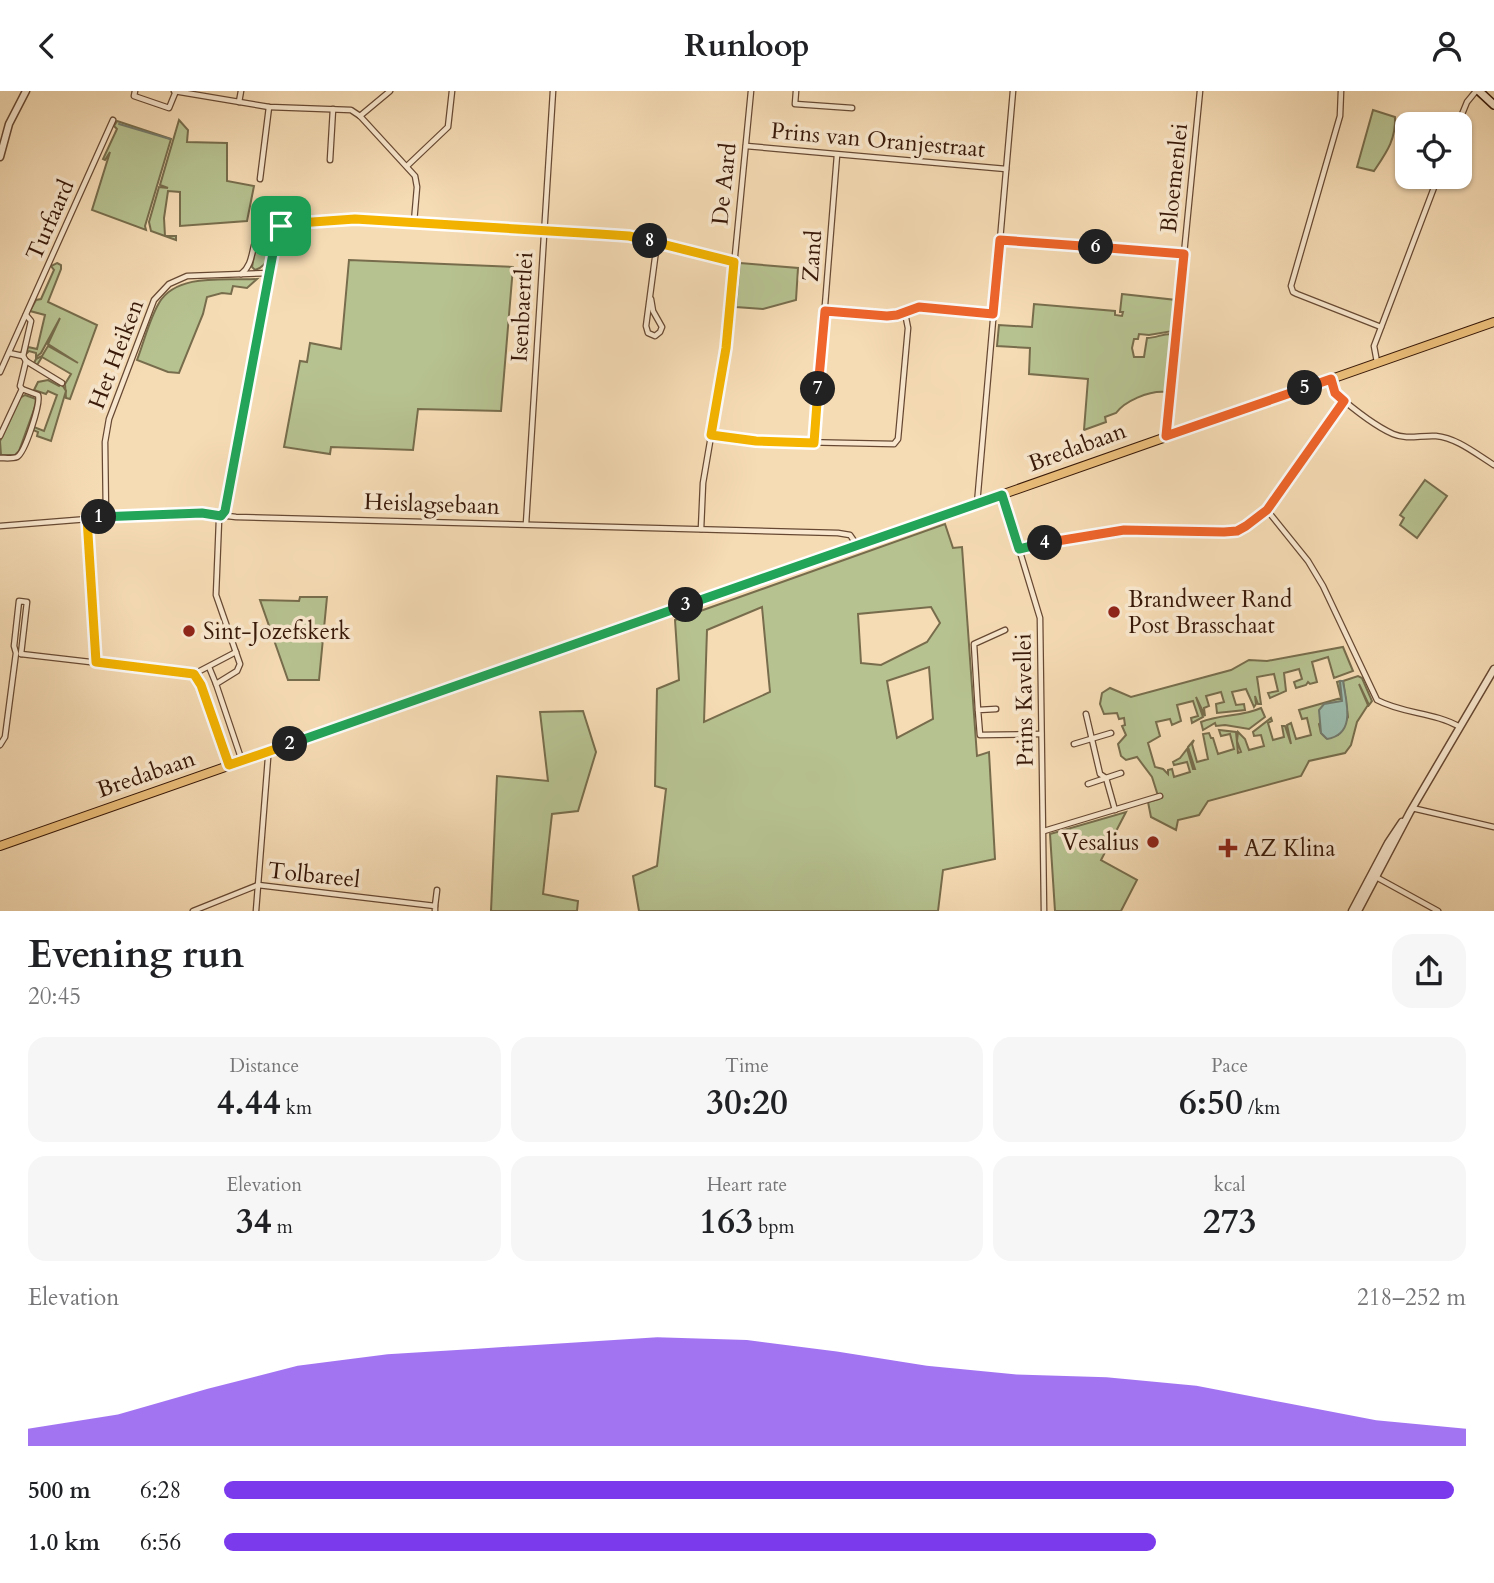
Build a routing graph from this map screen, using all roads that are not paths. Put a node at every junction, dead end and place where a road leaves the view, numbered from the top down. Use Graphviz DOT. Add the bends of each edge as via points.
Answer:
graph roads {
  1 [pos="26,91"];
  2 [pos="135,91"];
  3 [pos="175,91"];
  4 [pos="241,91"];
  5 [pos="390,91"];
  6 [pos="452,91"];
  7 [pos="553,91"];
  8 [pos="751,91"];
  9 [pos="796,91"];
  10 [pos="1013,91"];
  11 [pos="1200,91"];
  12 [pos="1341,91"];
  13 [pos="1478,91"];
  14 [pos="239,102"];
  15 [pos="1494,105"];
  16 [pos="269,107"];
  17 [pos="852,108"];
  18 [pos="333,109"];
  19 [pos="1463,112"];
  20 [pos="359,116"];
  21 [pos="113,120"];
  22 [pos="746,146"];
  23 [pos="837,155"];
  24 [pos="0,157"];
  25 [pos="330,160"];
  26 [pos="407,167"];
  27 [pos="1007,169"];
  28 [pos="260,179"];
  29 [pos="1433,189"];
  30 [pos="414,222"];
  31 [pos="284,224"];
  32 [pos="544,231"];
  33 [pos="1000,240"];
  34 [pos="657,243"];
  35 [pos="1184,254"];
  36 [pos="734,262"];
  37 [pos="269,273"];
  38 [pos="241,274"];
  39 [pos="651,299"];
  40 [pos="825,311"];
  41 [pos="905,313"];
  42 [pos="993,314"];
  43 [pos="26,315"];
  44 [pos="1494,322"];
  45 [pos="1381,327"];
  46 [pos="9,353"];
  47 [pos="25,359"];
  48 [pos="1377,362"];
  49 [pos="0,372"];
  50 [pos="1331,379"];
  51 [pos="62,383"];
  52 [pos="22,389"];
  53 [pos="1344,401"];
  54 [pos="711,435"];
  55 [pos="0,436"];
  56 [pos="1166,436"];
  57 [pos="814,443"];
  58 [pos="0,458"];
  59 [pos="1494,465"];
  60 [pos="1002,495"];
  61 [pos="977,504"];
  62 [pos="1267,510"];
  63 [pos="106,516"];
  64 [pos="221,516"];
  65 [pos="87,518"];
  66 [pos="526,524"];
  67 [pos="0,526"];
  68 [pos="701,529"];
  69 [pos="857,546"];
  70 [pos="1019,549"];
  71 [pos="1005,631"];
  72 [pos="236,652"];
  73 [pos="19,654"];
  74 [pos="96,662"];
  75 [pos="209,667"];
  76 [pos="1494,669"];
  77 [pos="194,674"];
  78 [pos="216,684"];
  79 [pos="996,709"];
  80 [pos="978,711"];
  81 [pos="1086,713"];
  82 [pos="1460,727"];
  83 [pos="1111,733"];
  84 [pos="1041,734"];
  85 [pos="1092,738"];
  86 [pos="1074,744"];
  87 [pos="0,745"];
  88 [pos="266,752"];
  89 [pos="242,761"];
  90 [pos="229,765"];
  91 [pos="1121,773"];
  92 [pos="1105,778"];
  93 [pos="1088,784"];
  94 [pos="1160,796"];
  95 [pos="1115,810"];
  96 [pos="1411,810"];
  97 [pos="1494,827"];
  98 [pos="1044,831"];
  99 [pos="0,846"];
  100 [pos="1376,877"];
  101 [pos="258,885"];
  102 [pos="437,890"];
  103 [pos="435,909"];
  104 [pos="193,911"];
  105 [pos="256,911"];
  106 [pos="1044,911"];
  107 [pos="1352,911"];
  108 [pos="1357,911"];
  109 [pos="1438,911"];
  1 -- 24 [label="street" via="9,124"];
  2 -- 3 [label="street" via="134,96 169,108"];
  3 -- 14 [label="street"];
  4 -- 14 [label="street"];
  5 -- 20 [label="street"];
  6 -- 26 [label="street" via="448,127"];
  7 -- 32 [label="street, Isenbaertlei"];
  8 -- 22 [label="street, De Aard"];
  9 -- 17 [label="street" via="795,104"];
  10 -- 27 [label="street"];
  11 -- 35 [label="street, Bloemenlei"];
  12 -- 45 [label="street" via="1342,105 1291,286 1297,294"];
  13 -- 15 [label="main road"];
  13 -- 19 [label="street"];
  14 -- 16 [label="street"];
  16 -- 18 [label="street"];
  16 -- 28 [label="street"];
  18 -- 20 [label="street" via="351,110"];
  18 -- 25 [label="street"];
  20 -- 26 [label="street"];
  21 -- 43 [label="street, Turfaard"];
  22 -- 23 [label="street, Prins van Oranjestraat"];
  22 -- 36 [label="street, De Aard"];
  23 -- 27 [label="street, Prins van Oranjestraat"];
  23 -- 40 [label="street, Zand"];
  26 -- 30 [label="street" via="417,187"];
  27 -- 33 [label="street"];
  29 -- 45 [label="street"];
  30 -- 31 [label="street" via="355,219"];
  30 -- 32 [label="street"];
  31 -- 37 [label="street" via="276,237"];
  31 -- 38 [label="street" via="269,225 258,233 250,265"];
  32 -- 34 [label="street" via="629,236"];
  32 -- 66 [label="street, Isenbaertlei"];
  33 -- 35 [label="street"];
  33 -- 42 [label="street"];
  34 -- 36 [label="street"];
  34 -- 39 [label="street"];
  35 -- 56 [label="street, Bloemenlei"];
  36 -- 54 [label="street, De Aard"];
  37 -- 38 [label="street, Het Heiken"];
  37 -- 64 [label="street"];
  38 -- 63 [label="street, Het Heiken" via="180,278 154,300 109,419"];
  39 -- 39 [label="street" via="662,327 654,335 646,329"];
  40 -- 41 [label="street" via="877,316"];
  40 -- 57 [label="street, Zand"];
  41 -- 42 [label="street" via="919,307"];
  41 -- 57 [label="street" via="908,328 897,442"];
  42 -- 61 [label="street"];
  43 -- 46 [label="street, Turfaard"];
  43 -- 47 [label="street" via="31,321"];
  44 -- 48 [label="main road, Bredabaan"];
  45 -- 48 [label="street" via="1373,348"];
  46 -- 47 [label="street"];
  46 -- 49 [label="street, Turfaard"];
  47 -- 51 [label="street"];
  47 -- 52 [label="street"];
  48 -- 50 [label="main road, Bredabaan"];
  50 -- 53 [label="street" via="1335,393"];
  50 -- 56 [label="main road, Bredabaan"];
  52 -- 55 [label="street"];
  52 -- 58 [label="street" via="38,395 39,405 19,456"];
  53 -- 59 [label="street" via="1393,434 1444,438"];
  53 -- 62 [label="street"];
  54 -- 57 [label="street"];
  54 -- 68 [label="street, De Aard"];
  56 -- 60 [label="main road, Bredabaan"];
  60 -- 61 [label="main road, Bredabaan"];
  60 -- 70 [label="street, Prins Kavellei"];
  61 -- 69 [label="main road, Bredabaan"];
  62 -- 70 [label="street" via="1237,531 1124,530"];
  62 -- 82 [label="street" via="1323,586 1377,700"];
  63 -- 64 [label="street, Heislagsebaan"];
  63 -- 65 [label="street, Heislagsebaan"];
  64 -- 66 [label="street, Heislagsebaan"];
  64 -- 72 [label="street" via="216,595"];
  65 -- 67 [label="street, Heislagsebaan"];
  65 -- 74 [label="street"];
  66 -- 68 [label="street, Heislagsebaan"];
  68 -- 69 [label="street, Heislagsebaan" via="847,534"];
  69 -- 88 [label="main road, Bredabaan"];
  70 -- 84 [label="street, Prins Kavellei" via="1040,618"];
  71 -- 80 [label="street" via="974,644"];
  72 -- 75 [label="street"];
  72 -- 78 [label="street" via="239,669"];
  73 -- 73 [label="street" via="14,646 19,601 27,602"];
  73 -- 74 [label="street"];
  73 -- 87 [label="street"];
  74 -- 77 [label="street"];
  75 -- 77 [label="street"];
  75 -- 78 [label="street"];
  76 -- 82 [label="street"];
  77 -- 90 [label="street"];
  78 -- 89 [label="street"];
  79 -- 80 [label="street"];
  80 -- 84 [label="street" via="980,735"];
  81 -- 85 [label="street"];
  82 -- 96 [label="street"];
  83 -- 85 [label="street"];
  84 -- 98 [label="street, Prins Kavellei"];
  85 -- 86 [label="street"];
  85 -- 92 [label="street" via="1100,774"];
  88 -- 89 [label="main road, Bredabaan"];
  88 -- 101 [label="street"];
  89 -- 90 [label="main road, Bredabaan"];
  90 -- 99 [label="main road, Bredabaan"];
  91 -- 92 [label="street"];
  92 -- 93 [label="street"];
  92 -- 95 [label="street"];
  94 -- 95 [label="street"];
  95 -- 98 [label="street"];
  96 -- 97 [label="street"];
  96 -- 100 [label="street"];
  96 -- 107 [label="street"];
  98 -- 106 [label="street, Prins Kavellei"];
  100 -- 108 [label="street"];
  100 -- 109 [label="street"];
  101 -- 103 [label="street, Tolbareel"];
  101 -- 104 [label="street, Tolbareel"];
  101 -- 105 [label="street"];
  102 -- 103 [label="street, Tolbareel"];
}
